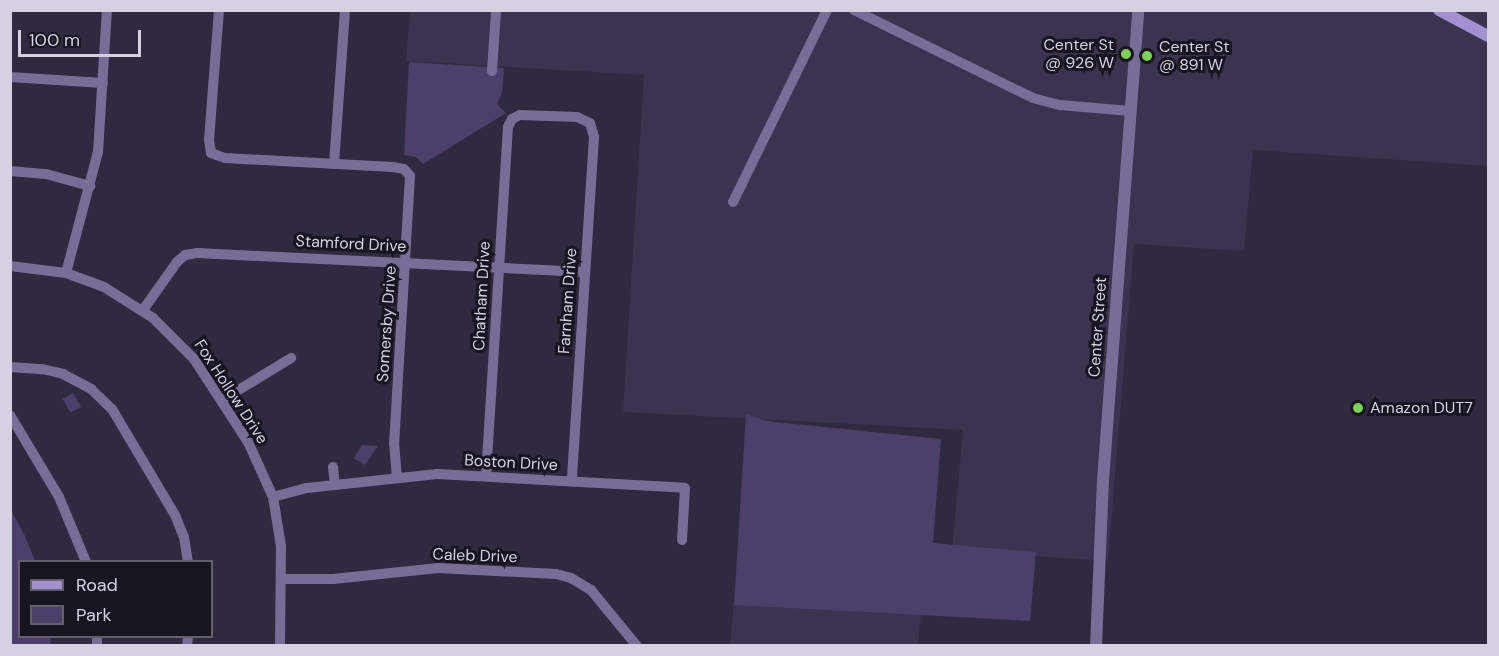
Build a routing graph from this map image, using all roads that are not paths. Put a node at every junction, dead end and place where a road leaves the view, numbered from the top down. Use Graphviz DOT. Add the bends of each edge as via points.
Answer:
graph roads {
  1 [pos="107,10"];
  2 [pos="219,10"];
  3 [pos="345,10"];
  4 [pos="496,10"];
  5 [pos="827,10"];
  6 [pos="854,10"];
  7 [pos="1138,10"];
  8 [pos="1439,10"];
  9 [pos="1488,36"];
  10 [pos="492,71"];
  11 [pos="10,77"];
  12 [pos="103,83"];
  13 [pos="1131,111"];
  14 [pos="590,123"];
  15 [pos="334,164"];
  16 [pos="10,171"];
  17 [pos="90,186"];
  18 [pos="733,202"];
  19 [pos="406,262"];
  20 [pos="10,266"];
  21 [pos="499,267"];
  22 [pos="585,272"];
  23 [pos="66,273"];
  24 [pos="143,310"];
  25 [pos="291,358"];
  26 [pos="10,367"];
  27 [pos="222,400"];
  28 [pos="10,415"];
  29 [pos="333,467"];
  30 [pos="486,476"];
  31 [pos="397,478"];
  32 [pos="572,481"];
  33 [pos="335,486"];
  34 [pos="273,498"];
  35 [pos="681,540"];
  36 [pos="86,560"];
  37 [pos="188,560"];
  38 [pos="282,579"];
  39 [pos="280,645"];
  40 [pos="637,645"];
  41 [pos="1096,645"];
  1 -- 12 [label="street"];
  2 -- 15 [label="street" via="211,153 225,158"];
  3 -- 15 [label="street"];
  4 -- 10 [label="street"];
  5 -- 18 [label="street"];
  6 -- 13 [label="street" via="1034,98 1060,105"];
  7 -- 13 [label="street, Center Street"];
  8 -- 9 [label="main road"];
  11 -- 12 [label="street"];
  12 -- 17 [label="street" via="98,152"];
  13 -- 41 [label="street, Center Street" via="1103,480"];
  14 -- 21 [label="street, Chatham Drive" via="577,117 536,115 520,115 512,120 507,131"];
  14 -- 22 [label="street, Farnham Drive" via="594,137"];
  15 -- 19 [label="street, Somersby Drive" via="393,167 409,172"];
  16 -- 17 [label="street" via="45,174"];
  17 -- 23 [label="street"];
  19 -- 21 [label="street, Stamford Drive"];
  19 -- 24 [label="street, Stamford Drive" via="191,254 177,262"];
  19 -- 31 [label="street, Somersby Drive" via="394,443"];
  20 -- 23 [label="street, Fox Hollow Drive"];
  21 -- 22 [label="street, Stamford Drive"];
  21 -- 30 [label="street, Chatham Drive"];
  22 -- 32 [label="street, Farnham Drive"];
  23 -- 24 [label="street, Fox Hollow Drive"];
  24 -- 27 [label="street, Fox Hollow Drive" via="184,346"];
  25 -- 27 [label="street"];
  26 -- 37 [label="street" via="63,374 91,389 112,409 175,515"];
  27 -- 34 [label="street, Fox Hollow Drive" via="255,455"];
  28 -- 36 [label="street" via="59,497"];
  29 -- 33 [label="street"];
  30 -- 31 [label="street, Boston Drive" via="437,474"];
  30 -- 32 [label="street, Boston Drive"];
  31 -- 33 [label="street, Boston Drive"];
  32 -- 35 [label="street, Boston Drive" via="685,488"];
  33 -- 34 [label="street, Boston Drive" via="302,489"];
  34 -- 38 [label="street, Fox Hollow Drive"];
  38 -- 39 [label="street, Fox Hollow Drive"];
  38 -- 40 [label="street, Caleb Drive" via="333,579 438,568 556,574 578,582 597,596"];
}
